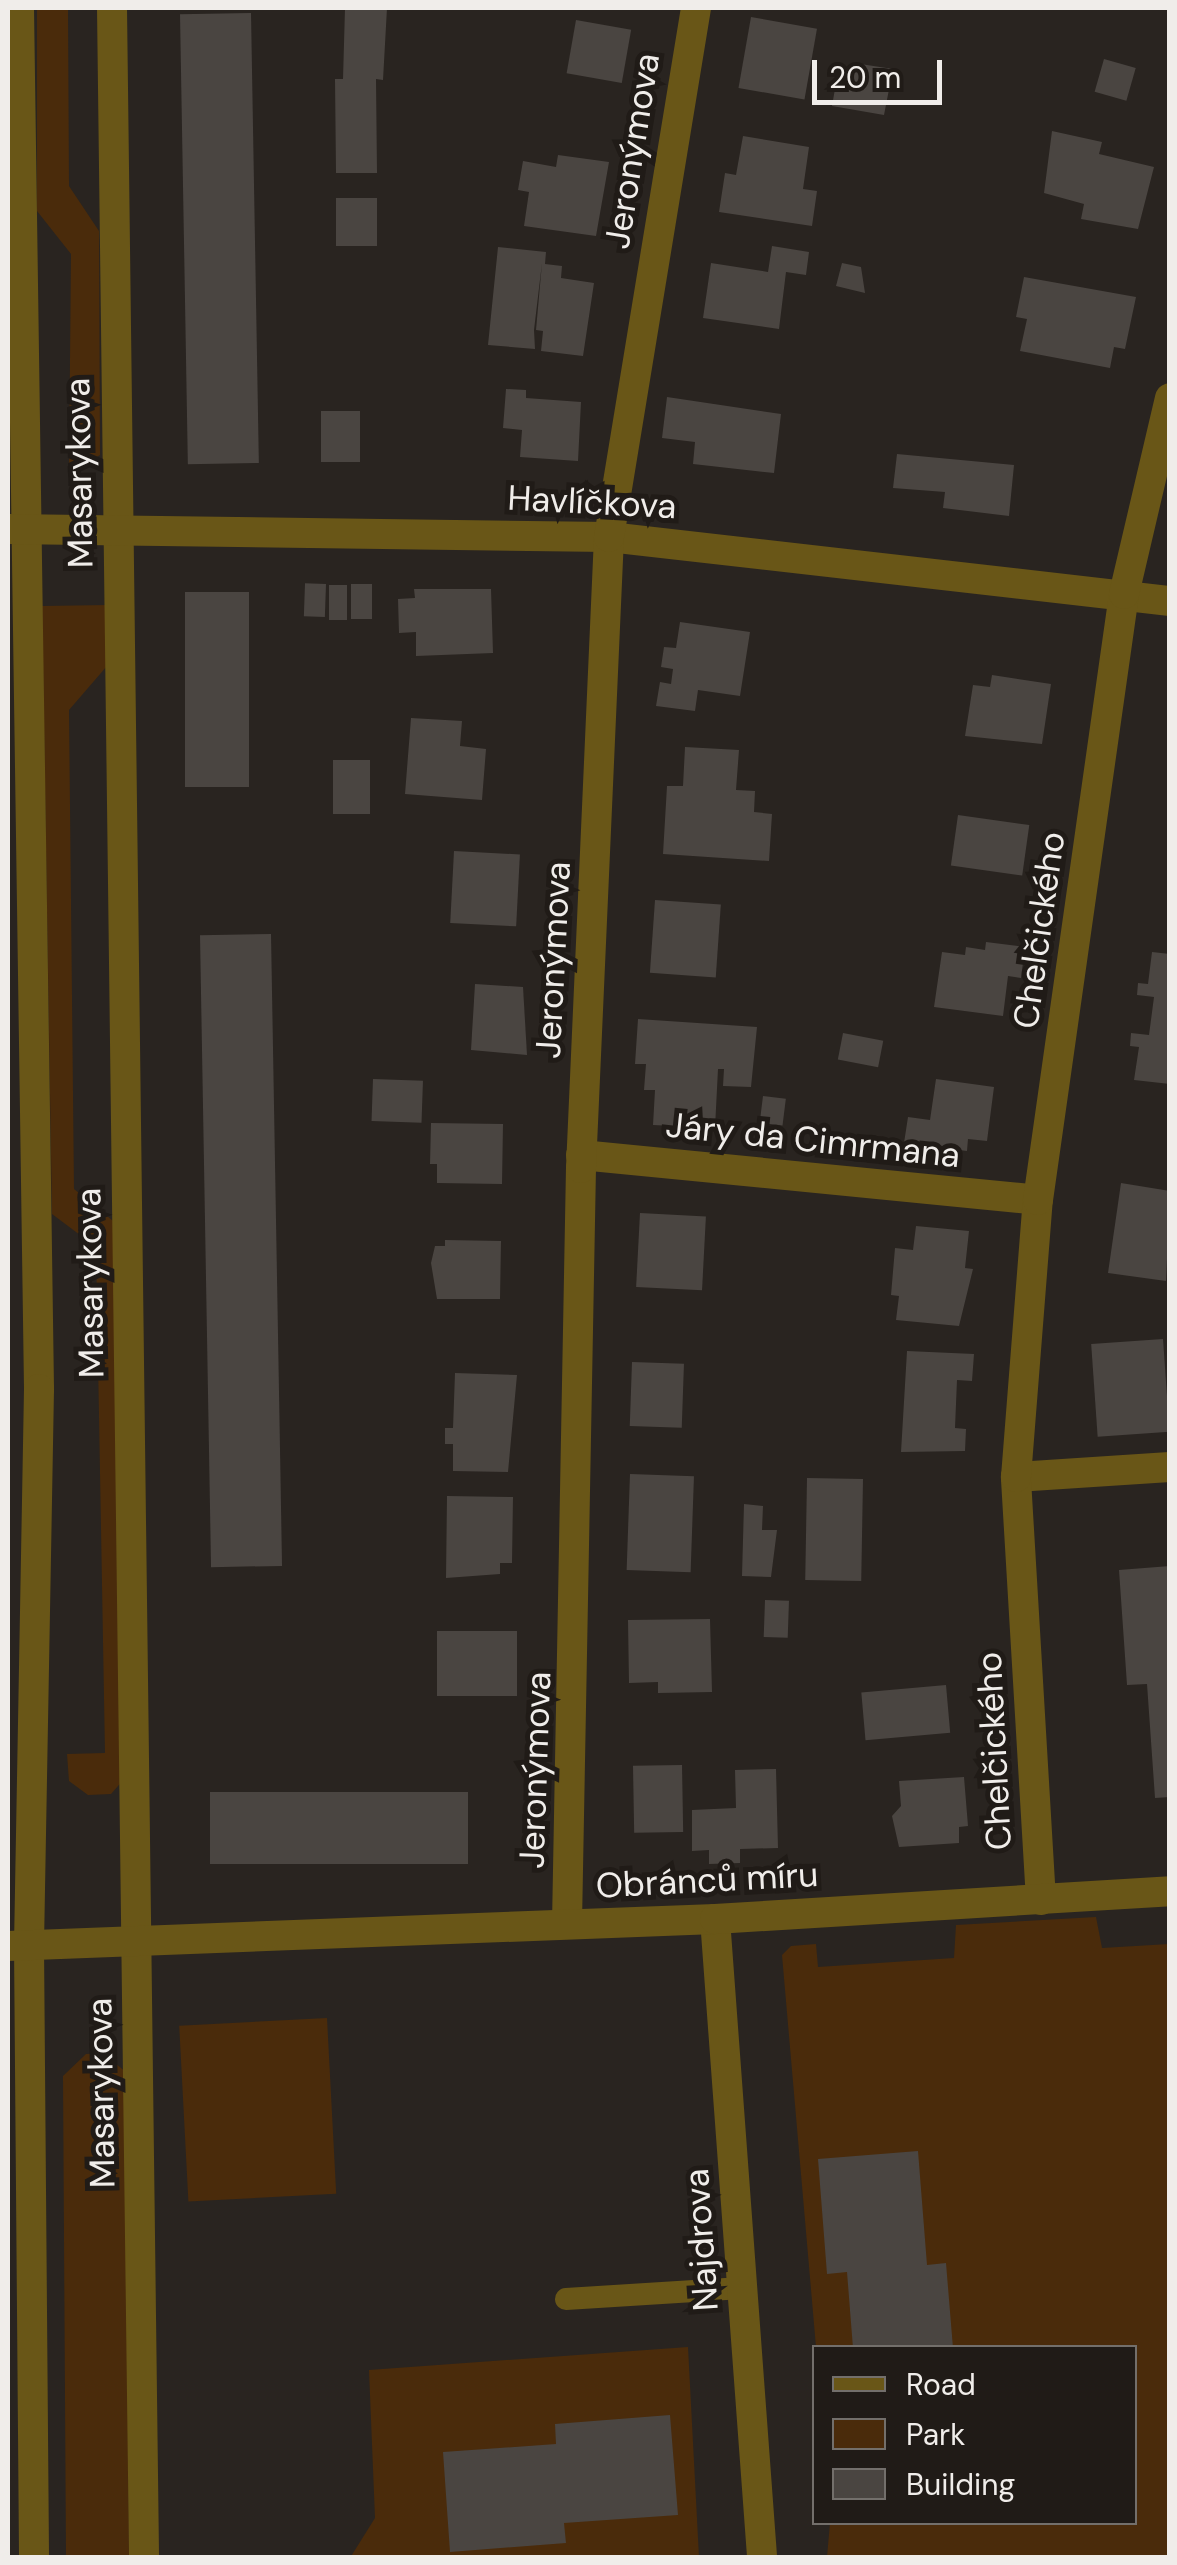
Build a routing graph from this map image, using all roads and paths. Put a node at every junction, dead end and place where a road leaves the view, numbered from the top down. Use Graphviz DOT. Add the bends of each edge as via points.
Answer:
graph roads {
  1 [pos="18,8"];
  2 [pos="112,8"];
  3 [pos="696,8"];
  4 [pos="1170,398"];
  5 [pos="114,526"];
  6 [pos="16,528"];
  7 [pos="610,536"];
  8 [pos="1124,594"];
  9 [pos="1170,601"];
  10 [pos="581,1155"];
  11 [pos="1038,1200"];
  12 [pos="1170,1467"];
  13 [pos="1016,1478"];
  14 [pos="1170,1890"];
  15 [pos="1041,1900"];
  16 [pos="715,1918"];
  17 [pos="567,1924"];
  18 [pos="136,1939"];
  19 [pos="18,1945"];
  20 [pos="742,2288"];
  21 [pos="566,2299"];
  22 [pos="762,2556"];
  23 [pos="34,2558"];
  24 [pos="144,2558"];
  1 -- 6 [label="street, Masarykova"];
  2 -- 5 [label="street, Masarykova"];
  3 -- 7 [label="street, Jeronýmova"];
  4 -- 8 [label="street, Chelčického"];
  5 -- 6 [label="street, Havlíčkova"];
  5 -- 7 [label="street, Havlíčkova"];
  5 -- 18 [label="street, Masarykova"];
  6 -- 19 [label="street, Masarykova" via="39,1390"];
  7 -- 8 [label="street, Havlíčkova"];
  7 -- 10 [label="street, Jeronýmova"];
  8 -- 9 [label="street, Havlíčkova"];
  8 -- 11 [label="street, Chelčického"];
  10 -- 11 [label="street, Járy da Cimrmana"];
  10 -- 17 [label="street, Jeronýmova"];
  11 -- 13 [label="street, Chelčického"];
  12 -- 13 [label="street"];
  13 -- 15 [label="street, Chelčického"];
  14 -- 15 [label="street, Obránců míru"];
  15 -- 16 [label="street, Obránců míru"];
  16 -- 17 [label="street, Obránců míru"];
  16 -- 20 [label="street, Najdrova"];
  17 -- 18 [label="street, Obránců míru"];
  18 -- 19 [label="street, Obránců míru"];
  18 -- 24 [label="street, Masarykova"];
  19 -- 23 [label="street, Masarykova"];
  20 -- 21 [label="lane"];
  20 -- 22 [label="street, Najdrova"];
}
